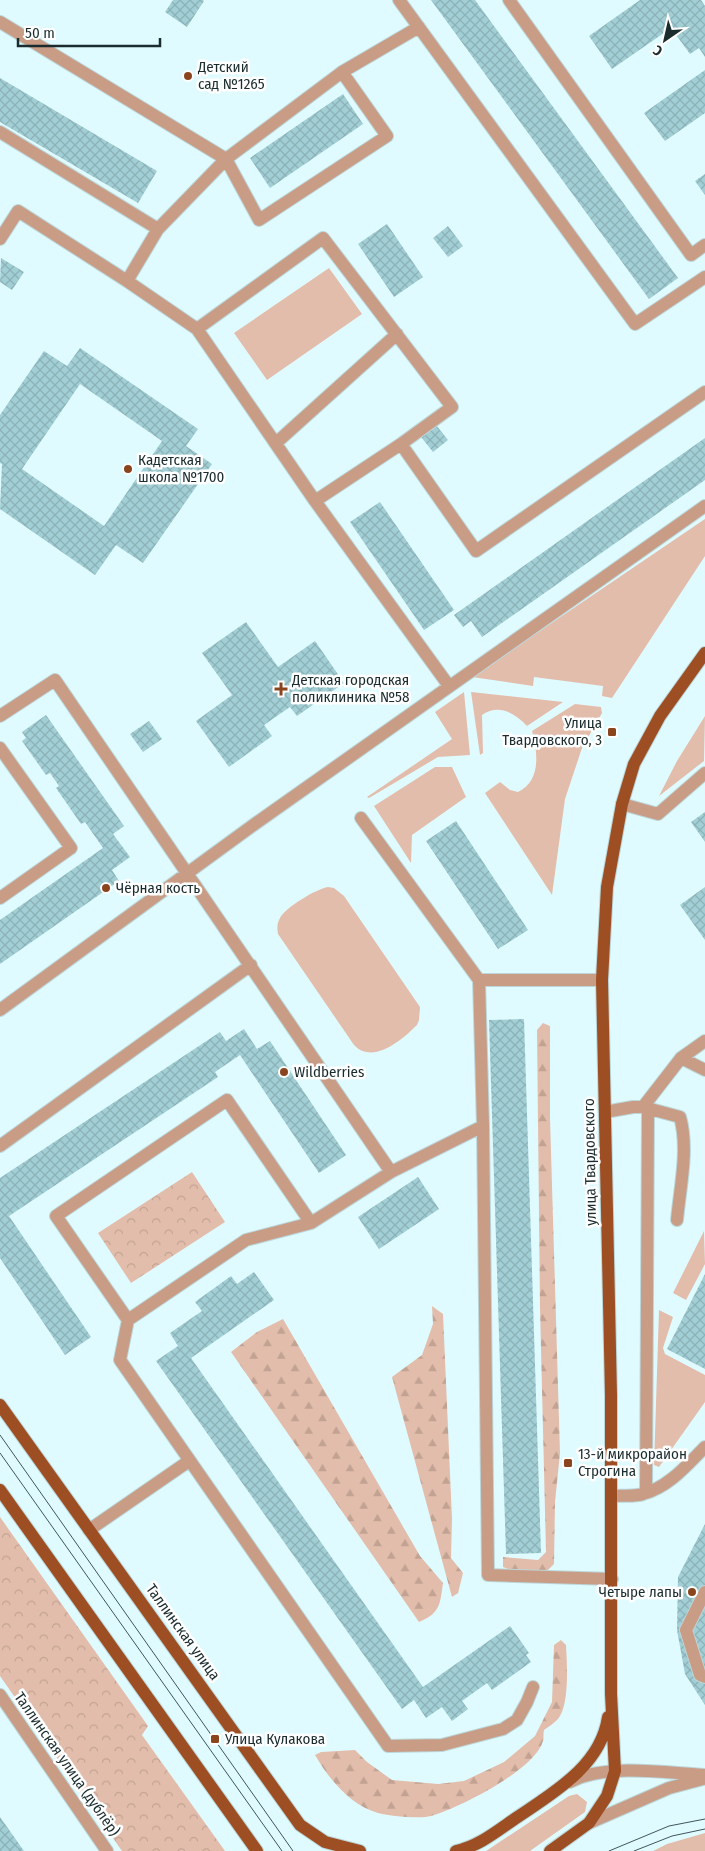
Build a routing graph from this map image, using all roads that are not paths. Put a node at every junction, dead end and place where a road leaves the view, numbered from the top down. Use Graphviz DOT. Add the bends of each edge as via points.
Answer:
graph roads {
  1 [pos="399,0"];
  2 [pos="509,0"];
  3 [pos="0,22"];
  4 [pos="419,27"];
  5 [pos="342,72"];
  6 [pos="0,132"];
  7 [pos="226,159"];
  8 [pos="158,229"];
  9 [pos="0,239"];
  10 [pos="705,245"];
  11 [pos="705,276"];
  12 [pos="127,281"];
  13 [pos="197,329"];
  14 [pos="397,334"];
  15 [pos="705,392"];
  16 [pos="276,443"];
  17 [pos="402,444"];
  18 [pos="316,501"];
  19 [pos="705,506"];
  20 [pos="705,653"];
  21 [pos="448,686"];
  22 [pos="0,716"];
  23 [pos="0,748"];
  24 [pos="705,773"];
  25 [pos="622,804"];
  26 [pos="361,818"];
  27 [pos="188,873"];
  28 [pos="0,898"];
  29 [pos="251,965"];
  30 [pos="479,980"];
  31 [pos="602,980"];
  32 [pos="0,1010"];
  33 [pos="705,1041"];
  34 [pos="681,1058"];
  35 [pos="705,1070"];
  36 [pos="646,1107"];
  37 [pos="605,1112"];
  38 [pos="483,1126"];
  39 [pos="0,1146"];
  40 [pos="391,1172"];
  41 [pos="677,1220"];
  42 [pos="311,1223"];
  43 [pos="128,1320"];
  44 [pos="0,1405"];
  45 [pos="705,1447"];
  46 [pos="189,1462"];
  47 [pos="0,1490"];
  48 [pos="646,1493"];
  49 [pos="612,1496"];
  50 [pos="89,1530"];
  51 [pos="612,1579"];
  52 [pos="705,1592"];
  53 [pos="705,1677"];
  54 [pos="533,1687"];
  55 [pos="611,1694"];
  56 [pos="0,1695"];
  57 [pos="615,1771"];
  58 [pos="705,1777"];
  59 [pos="562,1786"];
  60 [pos="589,1823"];
  61 [pos="108,1851"];
  62 [pos="257,1851"];
  63 [pos="360,1851"];
  64 [pos="456,1851"];
  65 [pos="550,1851"];
  1 -- 4 [label="street"];
  2 -- 10 [label="street" via="691,255"];
  3 -- 7 [label="street"];
  4 -- 5 [label="street"];
  4 -- 11 [label="street" via="635,324"];
  5 -- 7 [label="street"];
  5 -- 7 [label="street" via="388,136 260,220"];
  6 -- 8 [label="street"];
  7 -- 8 [label="street"];
  8 -- 12 [label="street"];
  9 -- 12 [label="street" via="18,211"];
  12 -- 13 [label="street"];
  13 -- 14 [label="street" via="323,238"];
  13 -- 16 [label="street"];
  14 -- 16 [label="street"];
  14 -- 17 [label="street" via="452,407"];
  15 -- 17 [label="street" via="476,551"];
  16 -- 18 [label="street"];
  17 -- 18 [label="street"];
  18 -- 21 [label="street"];
  19 -- 21 [label="street"];
  20 -- 25 [label="main road, улица Твардовского" via="647,738 631,772"];
  21 -- 27 [label="street"];
  22 -- 27 [label="street" via="55,680"];
  23 -- 28 [label="street" via="71,848"];
  24 -- 25 [label="street" via="658,814"];
  25 -- 31 [label="main road, улица Твардовского" via="606,900"];
  26 -- 30 [label="street"];
  27 -- 29 [label="street"];
  27 -- 32 [label="street"];
  29 -- 39 [label="street"];
  29 -- 40 [label="street"];
  30 -- 31 [label="street"];
  30 -- 38 [label="street"];
  31 -- 37 [label="main road, улица Твардовского"];
  33 -- 34 [label="street"];
  34 -- 35 [label="street"];
  34 -- 36 [label="street"];
  36 -- 37 [label="street"];
  36 -- 41 [label="street" via="680,1117 683,1128"];
  36 -- 48 [label="street"];
  37 -- 49 [label="main road, улица Твардовского"];
  38 -- 40 [label="street"];
  38 -- 51 [label="street" via="488,1575"];
  40 -- 42 [label="street"];
  42 -- 43 [label="street" via="246,1240"];
  42 -- 43 [label="street" via="227,1100 56,1216"];
  43 -- 46 [label="street" via="120,1360"];
  44 -- 50 [label="main road, Таллинская улица"];
  45 -- 48 [label="street" via="672,1479"];
  46 -- 50 [label="street"];
  46 -- 54 [label="street" via="388,1746 442,1745 504,1729 517,1720"];
  47 -- 62 [label="main road"];
  48 -- 49 [label="street"];
  49 -- 51 [label="main road, улица Твардовского"];
  50 -- 63 [label="main road, Таллинская улица" via="300,1825 325,1842"];
  51 -- 55 [label="main road, улица Твардовского"];
  52 -- 53 [label="street" via="686,1630 700,1675"];
  55 -- 57 [label="main road, улица Твардовского"];
  55 -- 59 [label="main road, улица Твардовского" via="608,1722 596,1750"];
  56 -- 61 [label="street, Таллинская улица (дублёр)"];
  57 -- 58 [label="street"];
  57 -- 59 [label="street" via="584,1775"];
  57 -- 60 [label="main road, улица Твардовского" via="607,1796"];
  58 -- 60 [label="street" via="669,1788"];
  59 -- 64 [label="main road, улица Твардовского" via="485,1839"];
  60 -- 65 [label="main road, улица Твардовского"];
}
